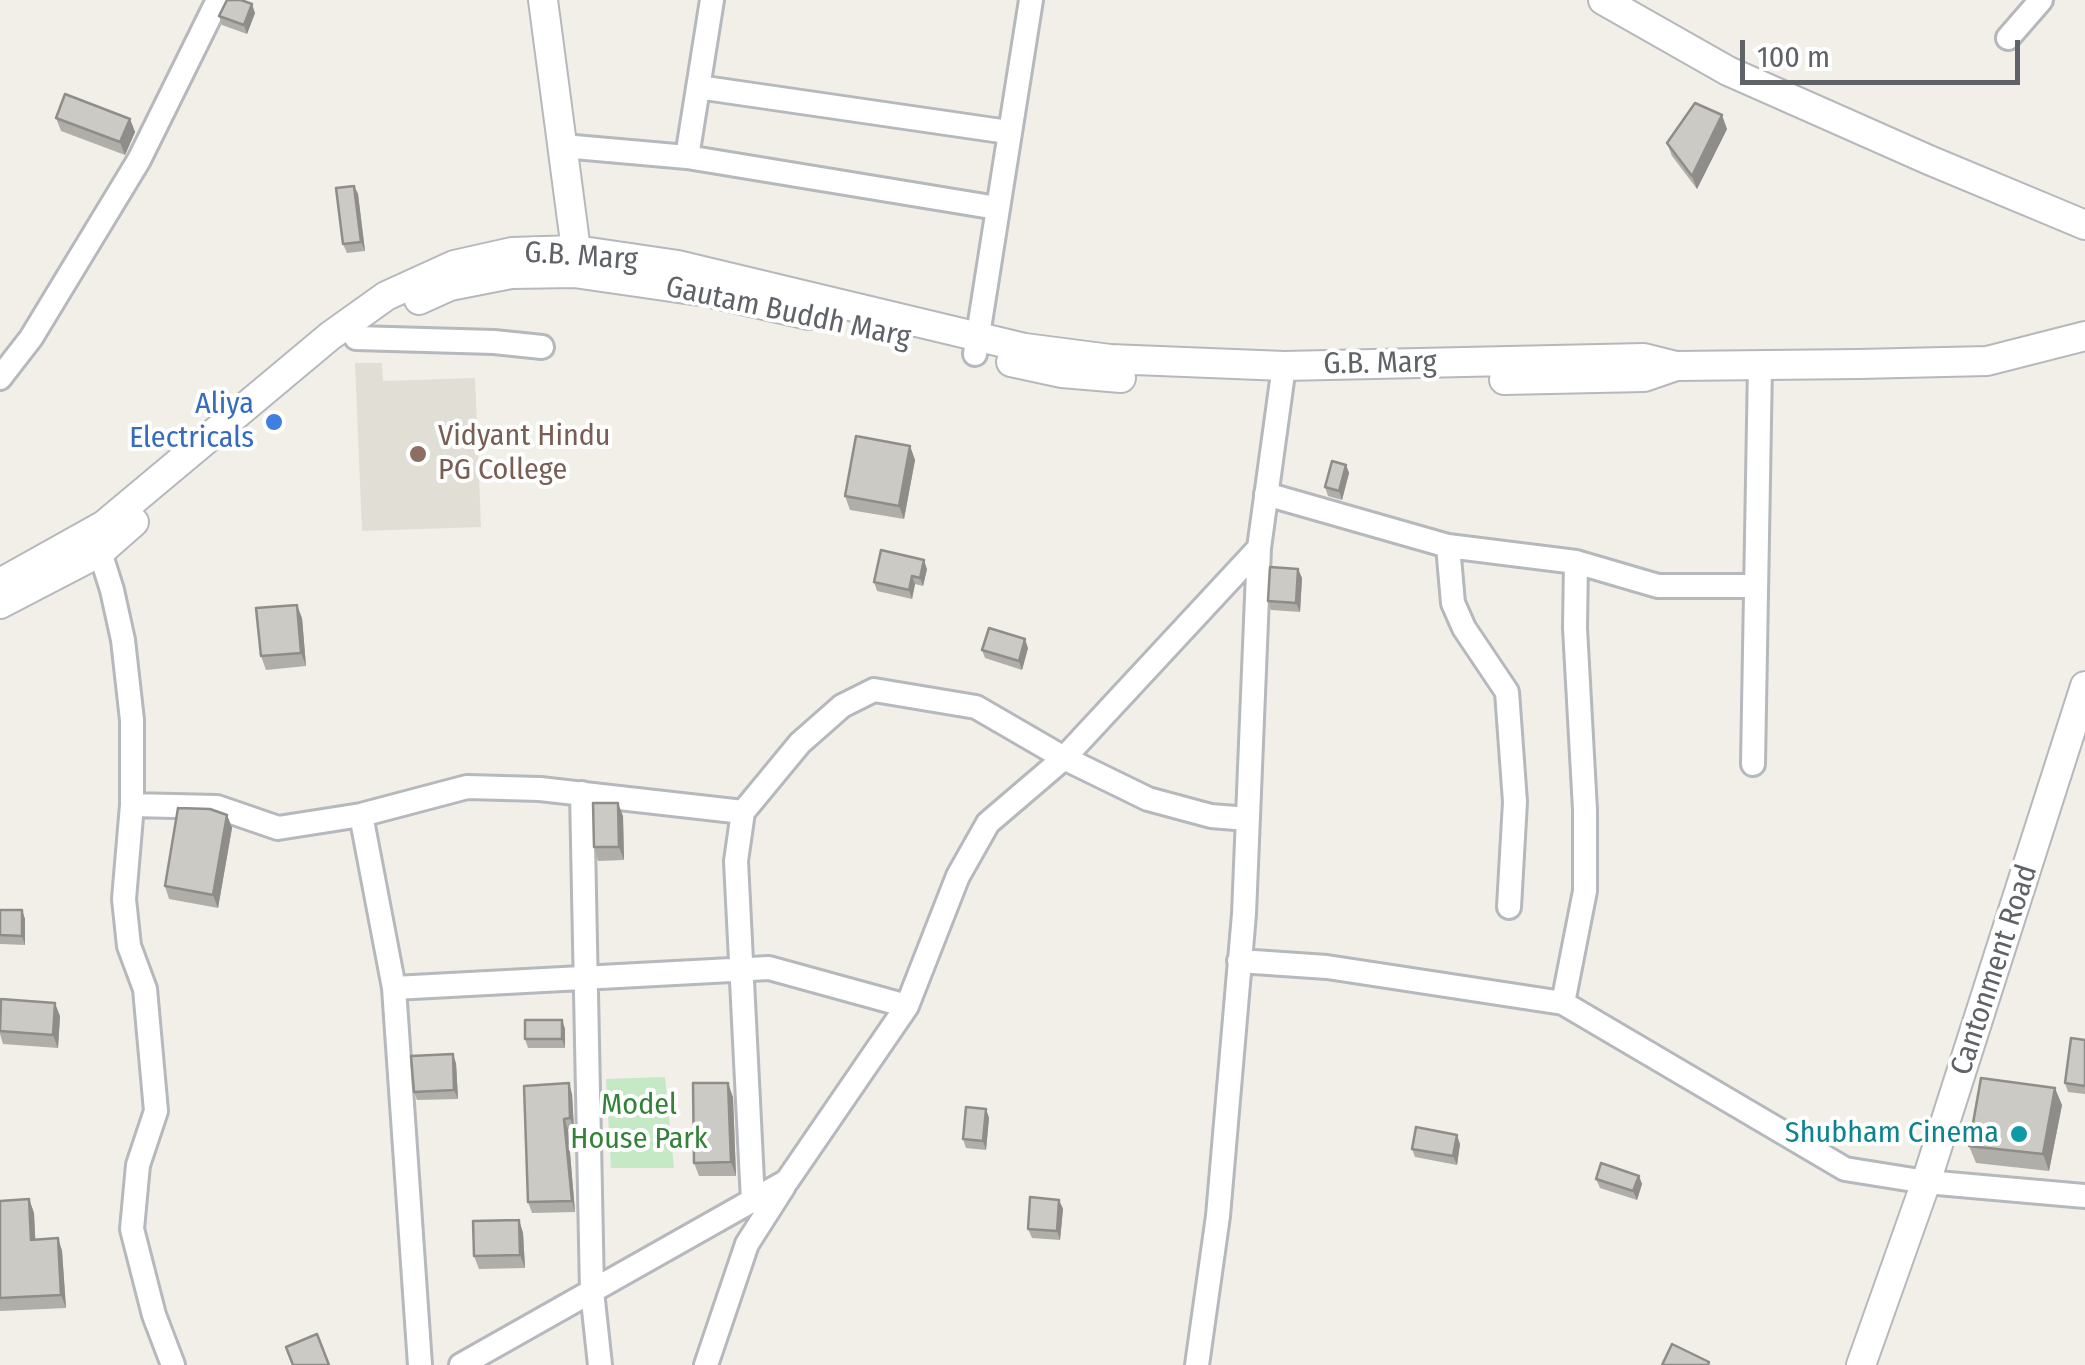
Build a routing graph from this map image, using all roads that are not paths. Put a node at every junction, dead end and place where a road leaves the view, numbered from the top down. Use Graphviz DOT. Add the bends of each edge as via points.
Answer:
graph roads {
  1 [pos="218,0"];
  2 [pos="543,0"];
  3 [pos="712,0"];
  4 [pos="1031,0"];
  5 [pos="1603,0"];
  6 [pos="2040,0"];
  7 [pos="2008,38"];
  8 [pos="698,87"];
  9 [pos="1008,132"];
  10 [pos="563,146"];
  11 [pos="687,158"];
  12 [pos="998,208"];
  13 [pos="2085,225"];
  14 [pos="575,262"];
  15 [pos="2085,336"];
  16 [pos="356,338"];
  17 [pos="977,345"];
  18 [pos="542,347"];
  19 [pos="1760,366"];
  20 [pos="1283,374"];
  21 [pos="0,378"];
  22 [pos="1266,494"];
  23 [pos="94,543"];
  24 [pos="1448,546"];
  25 [pos="1259,548"];
  26 [pos="1576,562"];
  27 [pos="0,583"];
  28 [pos="1756,586"];
  29 [pos="0,604"];
  30 [pos="2085,686"];
  31 [pos="1064,758"];
  32 [pos="1753,764"];
  33 [pos="582,793"];
  34 [pos="132,805"];
  35 [pos="743,812"];
  36 [pos="360,815"];
  37 [pos="1248,819"];
  38 [pos="1509,907"];
  39 [pos="1240,961"];
  40 [pos="741,970"];
  41 [pos="584,978"];
  42 [pos="394,988"];
  43 [pos="1563,1003"];
  44 [pos="907,1006"];
  45 [pos="787,1182"];
  46 [pos="1926,1182"];
  47 [pos="2085,1196"];
  48 [pos="753,1201"];
  49 [pos="592,1291"];
  50 [pos="174,1365"];
  51 [pos="420,1365"];
  52 [pos="461,1365"];
  53 [pos="600,1365"];
  54 [pos="706,1365"];
  55 [pos="1197,1365"];
  56 [pos="1861,1365"];
  1 -- 21 [label="street" via="139,160"];
  2 -- 10 [label="street"];
  3 -- 8 [label="street"];
  4 -- 9 [label="street"];
  5 -- 13 [label="street" via="1728,71"];
  6 -- 7 [label="street"];
  8 -- 9 [label="street"];
  8 -- 11 [label="street"];
  9 -- 12 [label="street"];
  10 -- 11 [label="street"];
  10 -- 14 [label="street"];
  11 -- 12 [label="street"];
  12 -- 17 [label="street"];
  14 -- 16 [label="street" via="450,286 395,310"];
  14 -- 17 [label="street, G.B. Marg" via="678,264"];
  14 -- 23 [label="street, G.B. Marg" via="512,252 454,264 386,296 104,525"];
  15 -- 19 [label="street, G.B. Marg" via="1987,361"];
  16 -- 18 [label="street"];
  16 -- 23 [label="street"];
  17 -- 20 [label="street, G.B. Marg"];
  19 -- 20 [label="street, G.B. Marg" via="1676,366 1644,358"];
  19 -- 28 [label="street"];
  20 -- 22 [label="street"];
  22 -- 24 [label="street"];
  22 -- 25 [label="street"];
  23 -- 27 [label="street, G.B. Marg"];
  23 -- 29 [label="street"];
  23 -- 34 [label="street" via="123,640"];
  24 -- 26 [label="street"];
  24 -- 38 [label="street" via="1453,603 1508,692 1514,802"];
  25 -- 31 [label="street"];
  25 -- 37 [label="street"];
  26 -- 28 [label="street" via="1658,586"];
  26 -- 43 [label="street" via="1585,892"];
  28 -- 32 [label="street"];
  30 -- 46 [label="street, Cantonment Road"];
  31 -- 35 [label="street" via="976,707 874,690 842,706 800,744"];
  31 -- 37 [label="street" via="1148,798"];
  31 -- 44 [label="street" via="988,823 958,876"];
  33 -- 35 [label="street"];
  33 -- 36 [label="street" via="467,787"];
  33 -- 41 [label="street"];
  34 -- 36 [label="street" via="217,807 278,828"];
  34 -- 50 [label="street" via="124,899 128,946 145,988 156,1111 138,1165 132,1229"];
  35 -- 40 [label="street" via="736,861"];
  36 -- 42 [label="street"];
  37 -- 39 [label="street"];
  39 -- 43 [label="street" via="1327,967"];
  39 -- 55 [label="street" via="1218,1216"];
  40 -- 41 [label="street"];
  40 -- 44 [label="street" via="770,968"];
  40 -- 48 [label="street"];
  41 -- 42 [label="street"];
  41 -- 49 [label="street"];
  42 -- 51 [label="street"];
  43 -- 46 [label="street" via="1844,1169"];
  44 -- 45 [label="street"];
  45 -- 48 [label="street"];
  45 -- 54 [label="street" via="747,1244"];
  46 -- 47 [label="street"];
  46 -- 56 [label="street, Cantonment Road"];
  48 -- 49 [label="street"];
  49 -- 52 [label="street"];
  49 -- 53 [label="street"];
}
